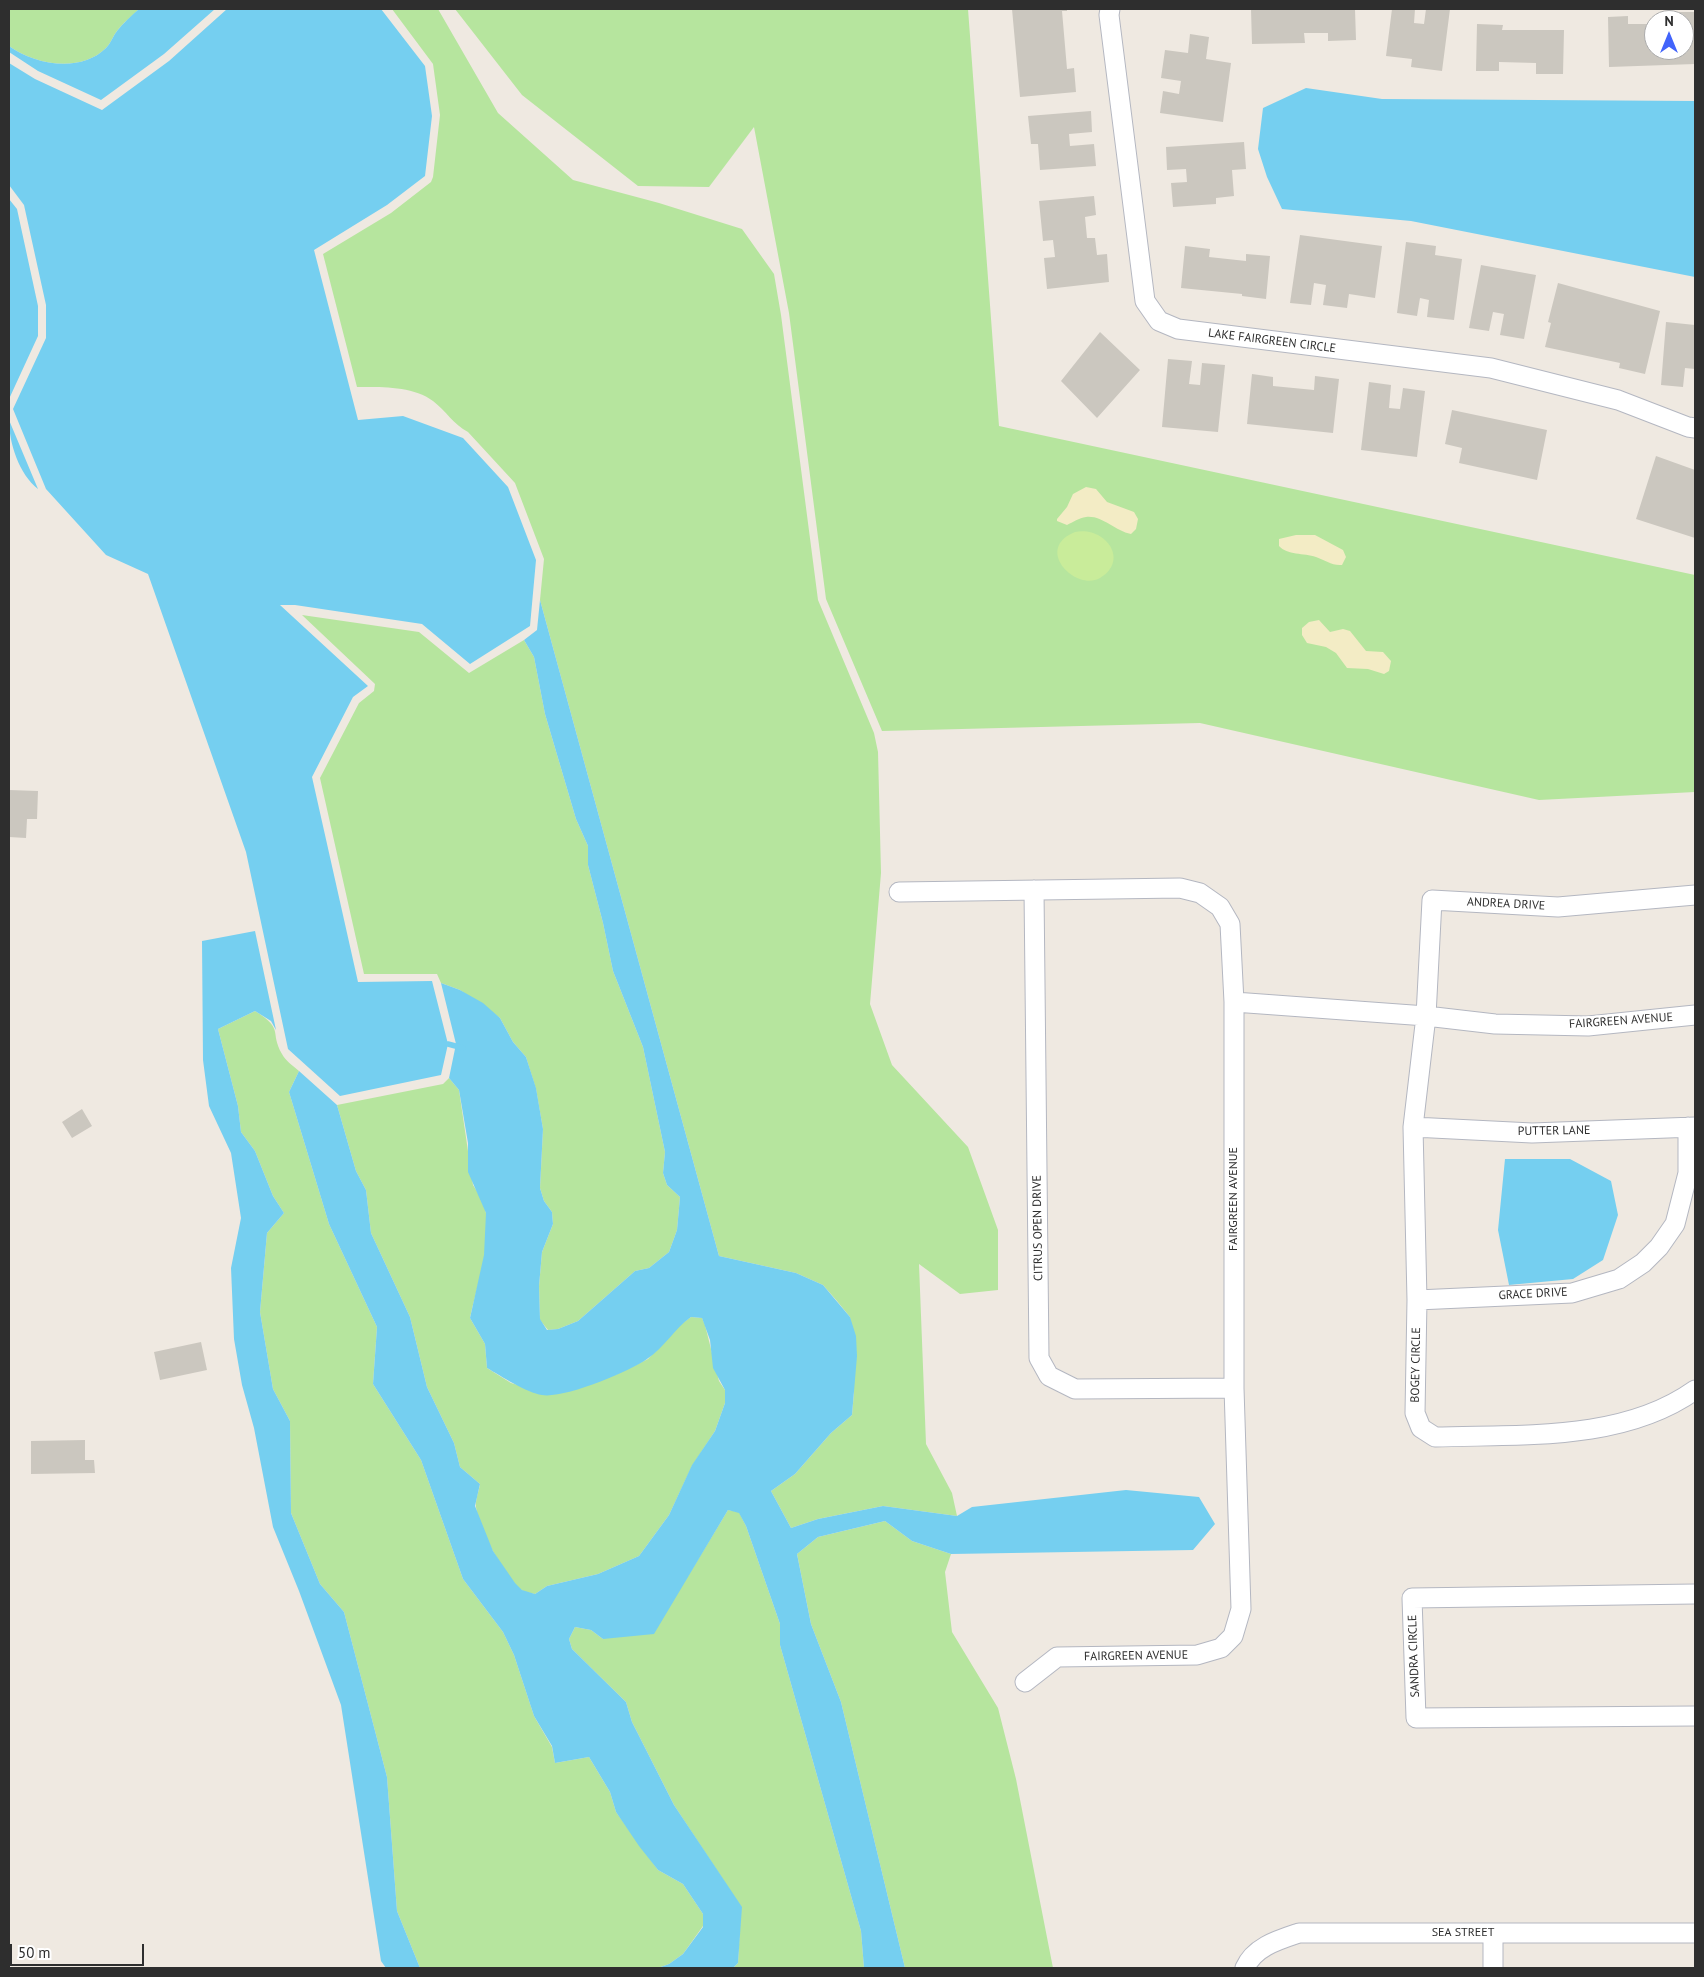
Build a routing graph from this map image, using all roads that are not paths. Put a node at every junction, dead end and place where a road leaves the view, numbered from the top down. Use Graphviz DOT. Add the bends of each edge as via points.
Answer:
graph roads {
  1 [pos="1110,9"];
  2 [pos="1695,428"];
  3 [pos="1034,890"];
  4 [pos="899,892"];
  5 [pos="1695,895"];
  6 [pos="1234,1002"];
  7 [pos="1695,1015"];
  8 [pos="1426,1016"];
  9 [pos="1413,1127"];
  10 [pos="1692,1127"];
  11 [pos="1417,1300"];
  12 [pos="1234,1388"];
  13 [pos="1695,1390"];
  14 [pos="1695,1594"];
  15 [pos="1025,1682"];
  16 [pos="1695,1716"];
  17 [pos="1493,1933"];
  18 [pos="1695,1933"];
  19 [pos="1245,1968"];
  20 [pos="1493,1968"];
  1 -- 2 [label="street, LAKE FAIRGREEN CIRCLE" via="1144,301 1158,320 1178,329 1492,368 1618,400"];
  3 -- 4 [label="street"];
  3 -- 6 [label="street" via="1180,888 1200,893 1220,907 1230,924"];
  3 -- 12 [label="street, CITRUS OPEN DRIVE" via="1039,1358 1050,1376 1075,1389"];
  5 -- 8 [label="street, ANDREA DRIVE" via="1558,907 1432,900"];
  6 -- 8 [label="street, FAIRGREEN AVENUE"];
  6 -- 12 [label="street, FAIRGREEN AVENUE"];
  7 -- 8 [label="street, FAIRGREEN AVENUE" via="1588,1026 1495,1024"];
  8 -- 9 [label="street, BOGEY CIRCLE"];
  9 -- 10 [label="street, PUTTER LANE" via="1532,1132"];
  9 -- 11 [label="street, BOGEY CIRCLE"];
  10 -- 11 [label="street, GRACE DRIVE" via="1688,1173 1674,1224 1659,1247 1643,1263 1619,1279 1572,1293"];
  11 -- 13 [label="street, BOGEY CIRCLE" via="1415,1413 1421,1428 1435,1437 1583,1432 1631,1421 1685,1398"];
  12 -- 15 [label="street, FAIRGREEN AVENUE" via="1241,1609 1232,1636 1221,1648 1197,1655 1057,1657"];
  14 -- 16 [label="street, SANDRA CIRCLE" via="1412,1598 1416,1718"];
  17 -- 18 [label="street, SEA STREET"];
  17 -- 19 [label="street, SEA STREET" via="1298,1933 1265,1945"];
  17 -- 20 [label="street"];
}
